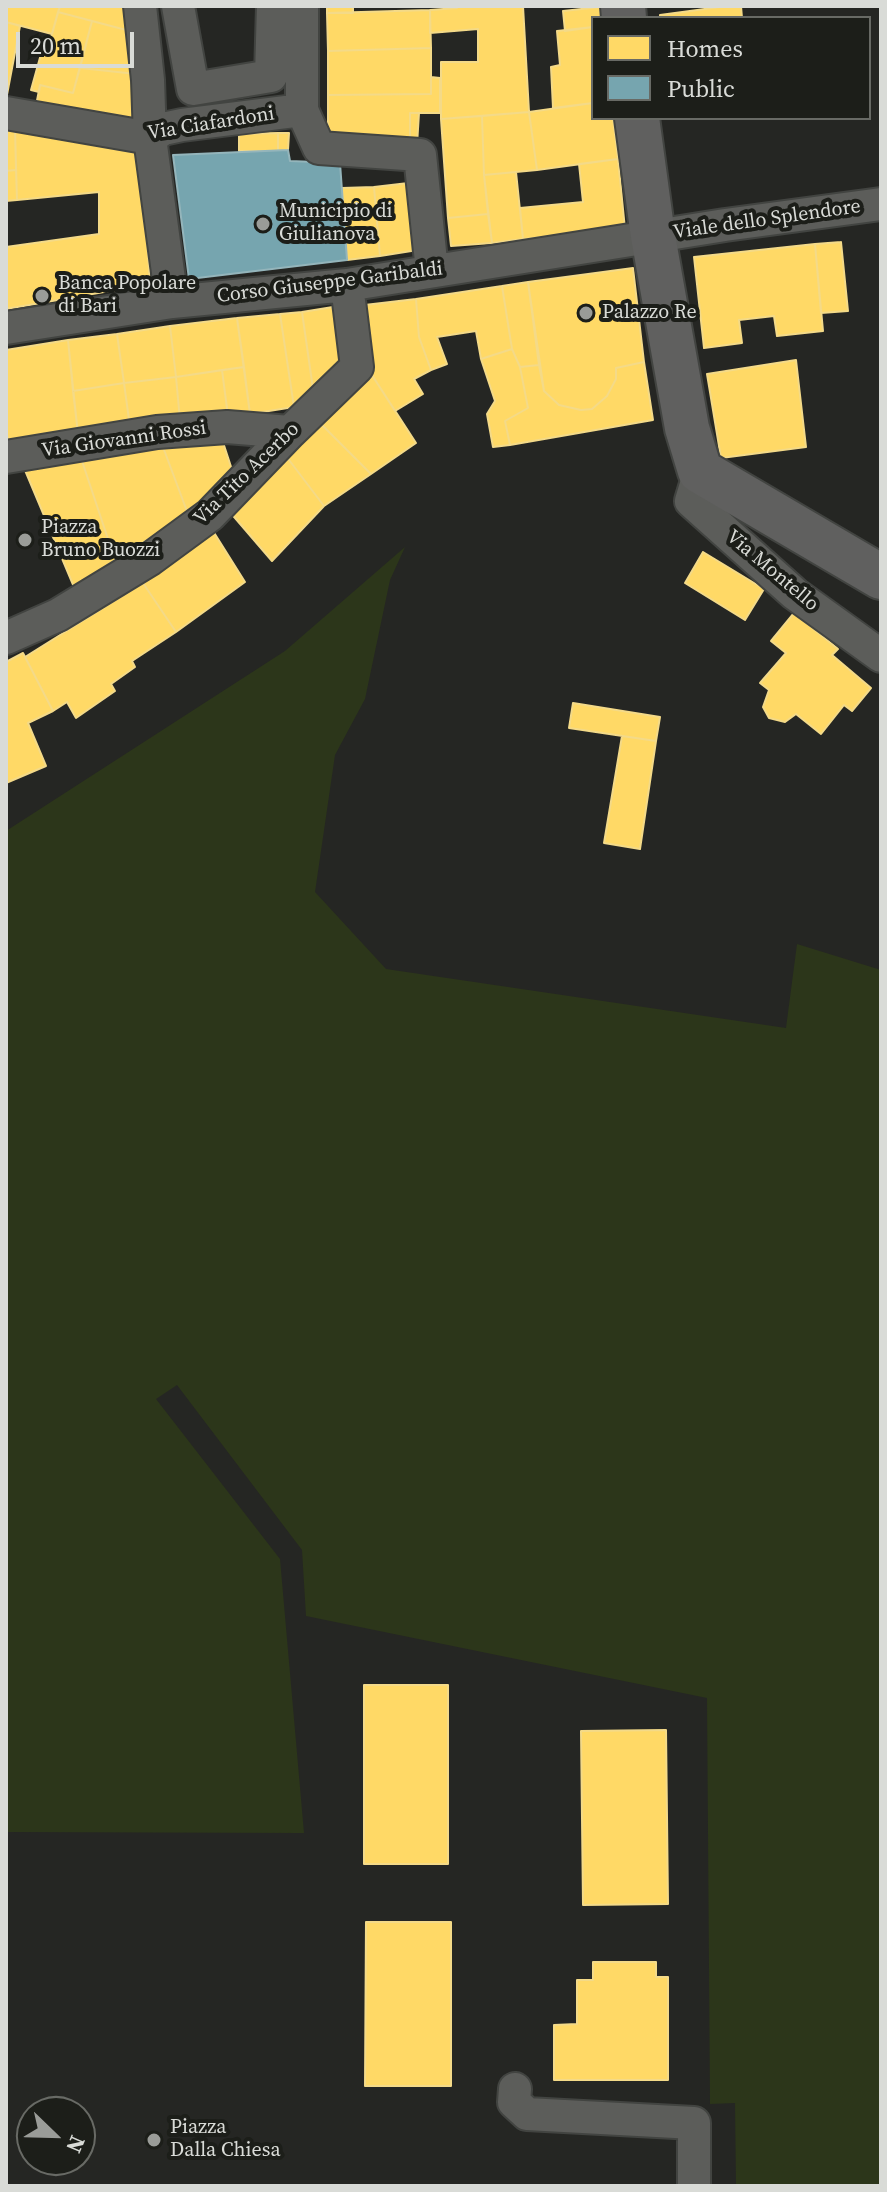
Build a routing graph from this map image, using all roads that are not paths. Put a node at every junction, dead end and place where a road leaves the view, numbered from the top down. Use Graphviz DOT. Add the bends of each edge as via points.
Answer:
graph roads {
  1 [pos="140,6"];
  2 [pos="178,6"];
  3 [pos="273,6"];
  4 [pos="302,6"];
  5 [pos="302,110"];
  6 [pos="6,113"];
  7 [pos="637,120"];
  8 [pos="150,138"];
  9 [pos="881,204"];
  10 [pos="653,236"];
  11 [pos="432,271"];
  12 [pos="347,285"];
  13 [pos="172,302"];
  14 [pos="6,328"];
  15 [pos="290,432"];
  16 [pos="6,457"];
  17 [pos="700,471"];
  18 [pos="881,577"];
  19 [pos="6,638"];
  20 [pos="881,656"];
  21 [pos="515,2089"];
  22 [pos="694,2186"];
  1 -- 8 [label="street"];
  2 -- 3 [label="street" via="193,89 271,76"];
  4 -- 5 [label="street"];
  5 -- 8 [label="street, Via Ciafardoni" via="182,125"];
  5 -- 11 [label="street, Via Ciafardoni" via="319,148 420,155"];
  6 -- 8 [label="street, Via Ciafardoni"];
  7 -- 10 [label="main road, Via Montello"];
  8 -- 13 [label="street"];
  9 -- 10 [label="street, Viale dello Splendore"];
  10 -- 11 [label="street, Corso Giuseppe Garibaldi"];
  10 -- 17 [label="main road, Via Montello" via="687,428"];
  11 -- 12 [label="street, Corso Giuseppe Garibaldi"];
  12 -- 13 [label="street, Corso Giuseppe Garibaldi"];
  12 -- 15 [label="street, Via Tito Acerbo" via="357,367"];
  13 -- 14 [label="street, Corso Giuseppe Garibaldi"];
  15 -- 16 [label="street, Via Giovanni Rossi" via="227,427 157,432"];
  15 -- 19 [label="street, Via Tito Acerbo" via="210,515 150,559 58,615"];
  17 -- 18 [label="main road, Via Montello"];
  17 -- 20 [label="street, Via Montello" via="691,501 795,594"];
  21 -- 22 [label="street" via="514,2102 527,2114 694,2123"];
}
